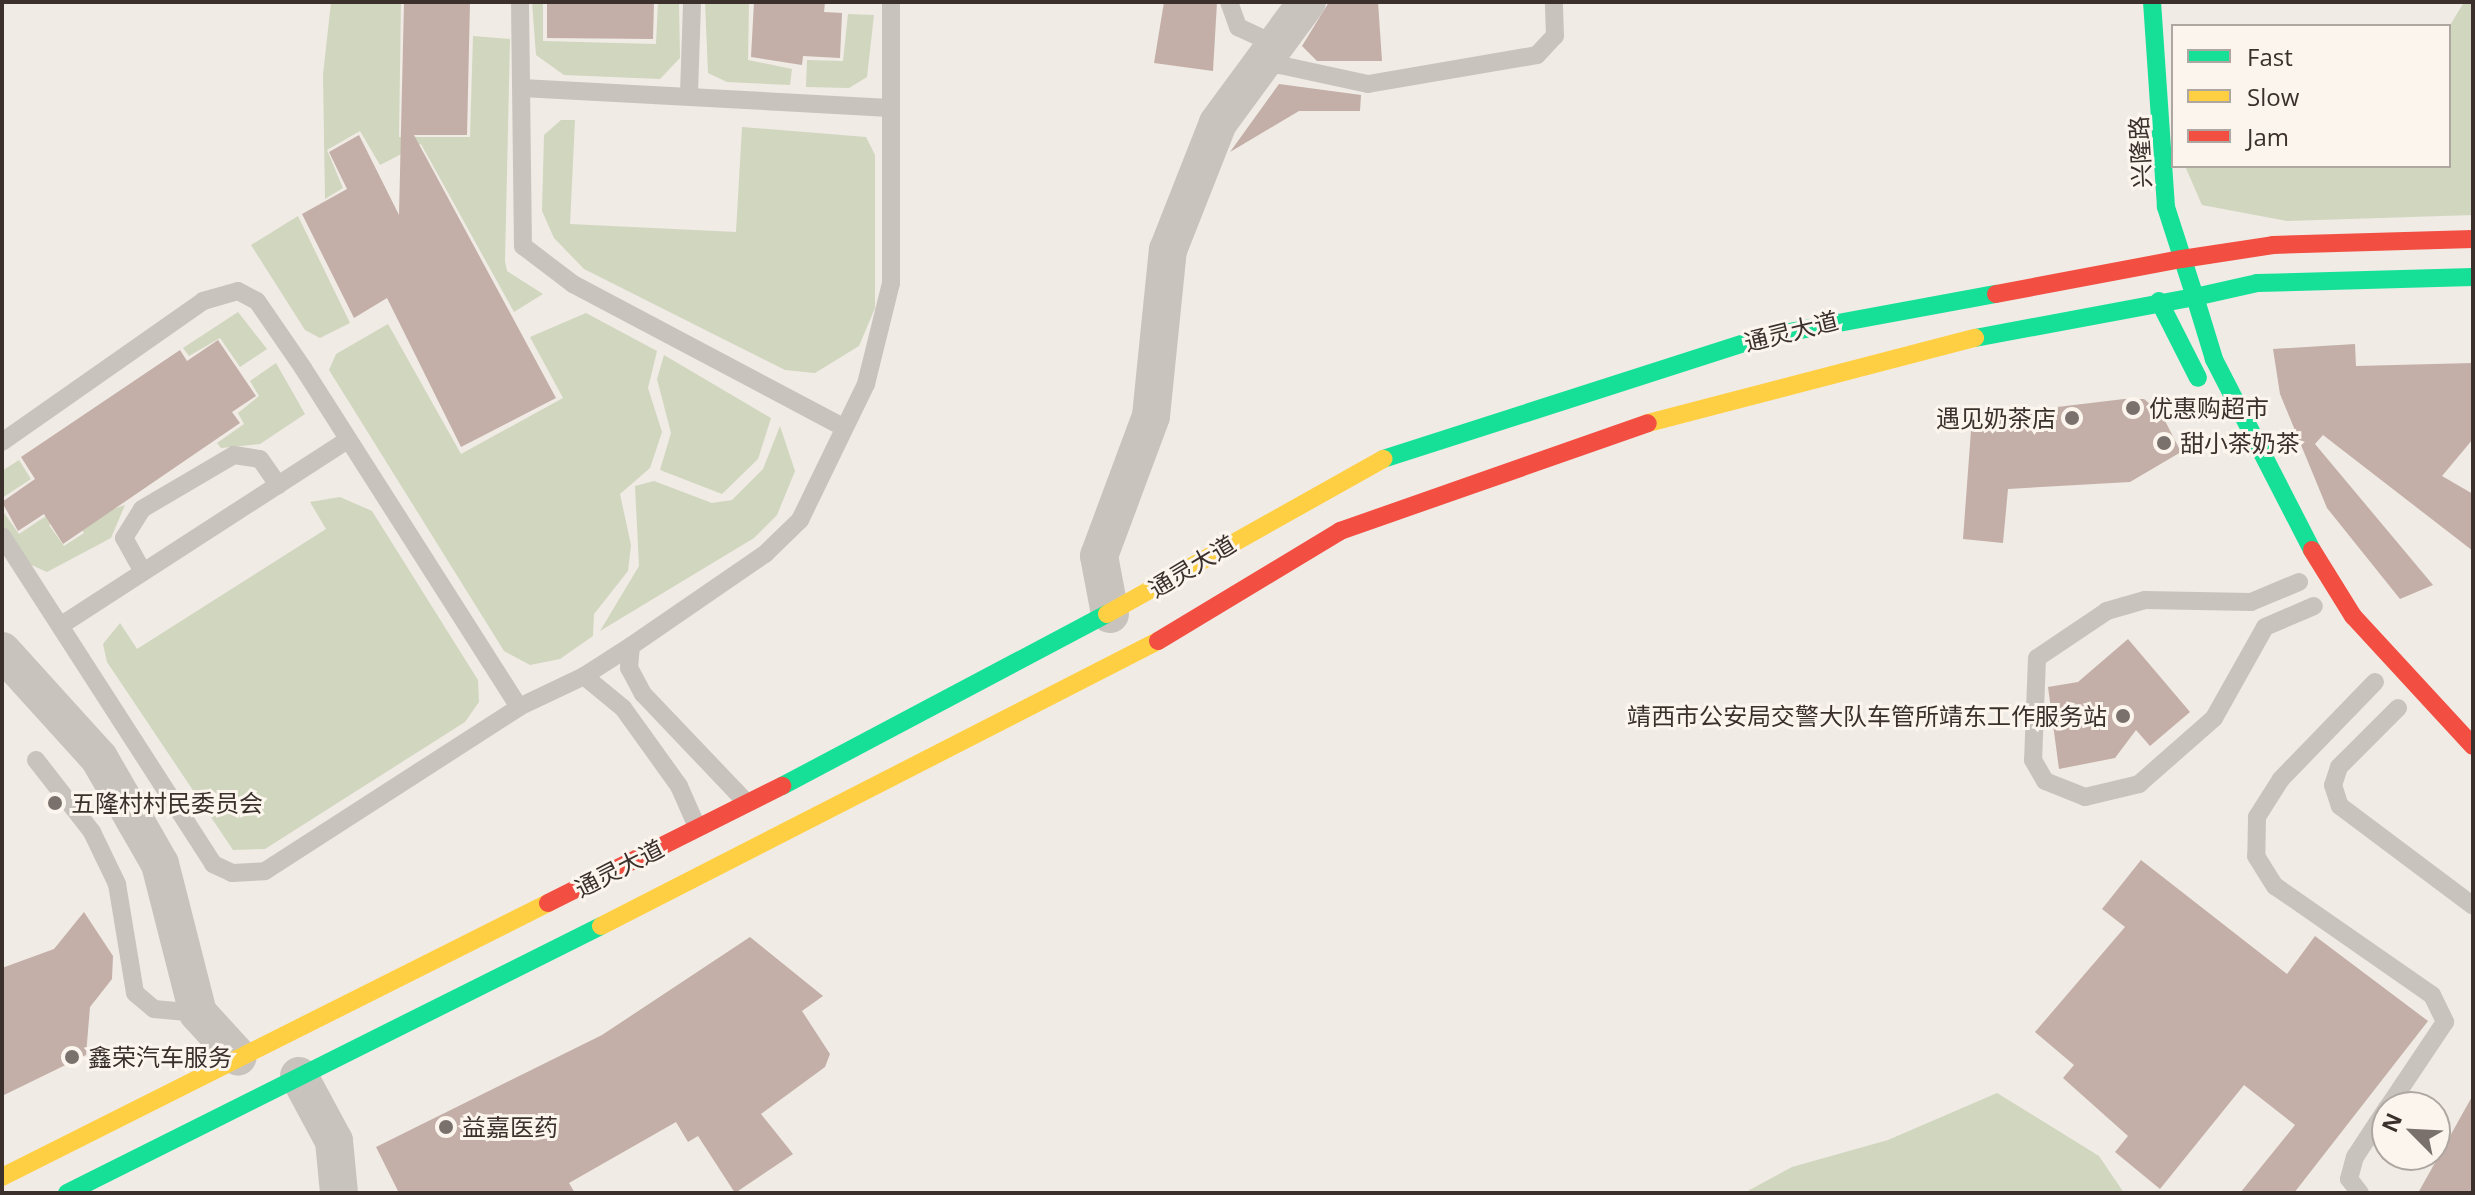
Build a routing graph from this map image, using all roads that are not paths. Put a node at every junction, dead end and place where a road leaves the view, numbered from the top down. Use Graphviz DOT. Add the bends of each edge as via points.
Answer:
graph roads {
  1 [pos="520,2"];
  2 [pos="692,2"];
  3 [pos="891,2"];
  4 [pos="1229,2"];
  5 [pos="1307,2"];
  6 [pos="1554,2"];
  7 [pos="2130,2"];
  8 [pos="2152,2"];
  9 [pos="1269,49"];
  10 [pos="522,88"];
  11 [pos="689,94"];
  12 [pos="889,108"];
  13 [pos="2139,135"];
  14 [pos="2148,236"];
  15 [pos="2473,239"];
  16 [pos="2182,259"];
  17 [pos="2152,265"];
  18 [pos="2473,277"];
  19 [pos="2195,297"];
  20 [pos="2159,301"];
  21 [pos="2206,394"];
  22 [pos="843,427"];
  23 [pos="346,441"];
  24 [pos="2,442"];
  25 [pos="278,485"];
  26 [pos="2,536"];
  27 [pos="2284,559"];
  28 [pos="143,572"];
  29 [pos="2299,582"];
  30 [pos="2314,606"];
  31 [pos="1110,614"];
  32 [pos="63,624"];
  33 [pos="2331,630"];
  34 [pos="631,646"];
  35 [pos="2,651"];
  36 [pos="2356,663"];
  37 [pos="584,676"];
  38 [pos="2375,682"];
  39 [pos="519,707"];
  40 [pos="2404,713"];
  41 [pos="2473,746"];
  42 [pos="36,760"];
  43 [pos="748,803"];
  44 [pos="698,828"];
  45 [pos="2473,906"];
  46 [pos="198,1013"];
  47 [pos="238,1057"];
  48 [pos="299,1076"];
  49 [pos="2398,1091"];
  50 [pos="2371,1132"];
  51 [pos="2,1177"];
  52 [pos="67,1193"];
  53 [pos="339,1193"];
  54 [pos="2360,1193"];
  1 -- 10 [label="lane"];
  2 -- 11 [label="lane"];
  3 -- 12 [label="lane"];
  4 -- 9 [label="lane" via="1238,27 1259,35"];
  5 -- 9 [label="street"];
  6 -- 9 [label="lane" via="1555,36 1537,55 1393,82 1297,71"];
  7 -- 13 [label="main road, 兴隆路"];
  8 -- 16 [label="main road, 兴隆路" via="2166,207"];
  9 -- 31 [label="street" via="1218,123 1168,250 1151,416 1099,556"];
  10 -- 11 [label="lane"];
  10 -- 22 [label="lane" via="518,225 533,257"];
  11 -- 12 [label="lane"];
  12 -- 22 [label="lane" via="888,317"];
  14 -- 17 [label="main road"];
  15 -- 16 [label="main road, 通灵大道" via="2273,245"];
  16 -- 17 [label="main road, 通灵大道"];
  16 -- 19 [label="main road, 兴隆路"];
  17 -- 20 [label="main road"];
  17 -- 31 [label="main road, 通灵大道" via="1763,337 1455,433 1315,492"];
  18 -- 19 [label="main road, 通灵大道" via="2257,283"];
  19 -- 20 [label="main road, 通灵大道"];
  19 -- 41 [label="main road, 兴隆路" via="2214,359 2307,543 2370,636"];
  20 -- 21 [label="main road"];
  20 -- 48 [label="main road, 通灵大道" via="1767,388 1565,448 1340,531 1045,703"];
  22 -- 34 [label="lane" via="800,520 765,554"];
  23 -- 24 [label="lane" via="257,301 238,291 203,301"];
  23 -- 25 [label="lane"];
  23 -- 39 [label="lane"];
  25 -- 28 [label="lane"];
  25 -- 28 [label="lane" via="260,459 234,455 142,509 124,538"];
  26 -- 32 [label="lane"];
  27 -- 29 [label="main road"];
  28 -- 32 [label="lane"];
  29 -- 30 [label="main road"];
  29 -- 30 [label="lane" via="2251,602 2145,600 2107,611 2037,658 2033,760 2045,781 2085,797 2139,784 2214,718 2265,627"];
  30 -- 33 [label="main road"];
  31 -- 43 [label="main road, 通灵大道"];
  32 -- 39 [label="lane" via="213,864 232,873 265,871"];
  34 -- 37 [label="lane"];
  34 -- 43 [label="lane" via="629,668 643,694"];
  35 -- 46 [label="street" via="99,758 160,864"];
  36 -- 38 [label="main road"];
  37 -- 39 [label="lane"];
  37 -- 44 [label="lane" via="623,708 679,786"];
  38 -- 40 [label="main road"];
  38 -- 49 [label="lane" via="2281,779 2257,817 2256,856 2275,886 2432,995 2445,1022"];
  40 -- 45 [label="lane" via="2339,767 2333,785 2340,806"];
  42 -- 46 [label="lane" via="92,832 117,884 135,993 154,1009"];
  43 -- 44 [label="main road, 通灵大道"];
  44 -- 47 [label="main road, 通灵大道"];
  46 -- 47 [label="street"];
  47 -- 51 [label="main road, 通灵大道"];
  48 -- 52 [label="main road, 通灵大道"];
  48 -- 53 [label="street" via="334,1141"];
  50 -- 54 [label="lane" via="2349,1179"];
}
